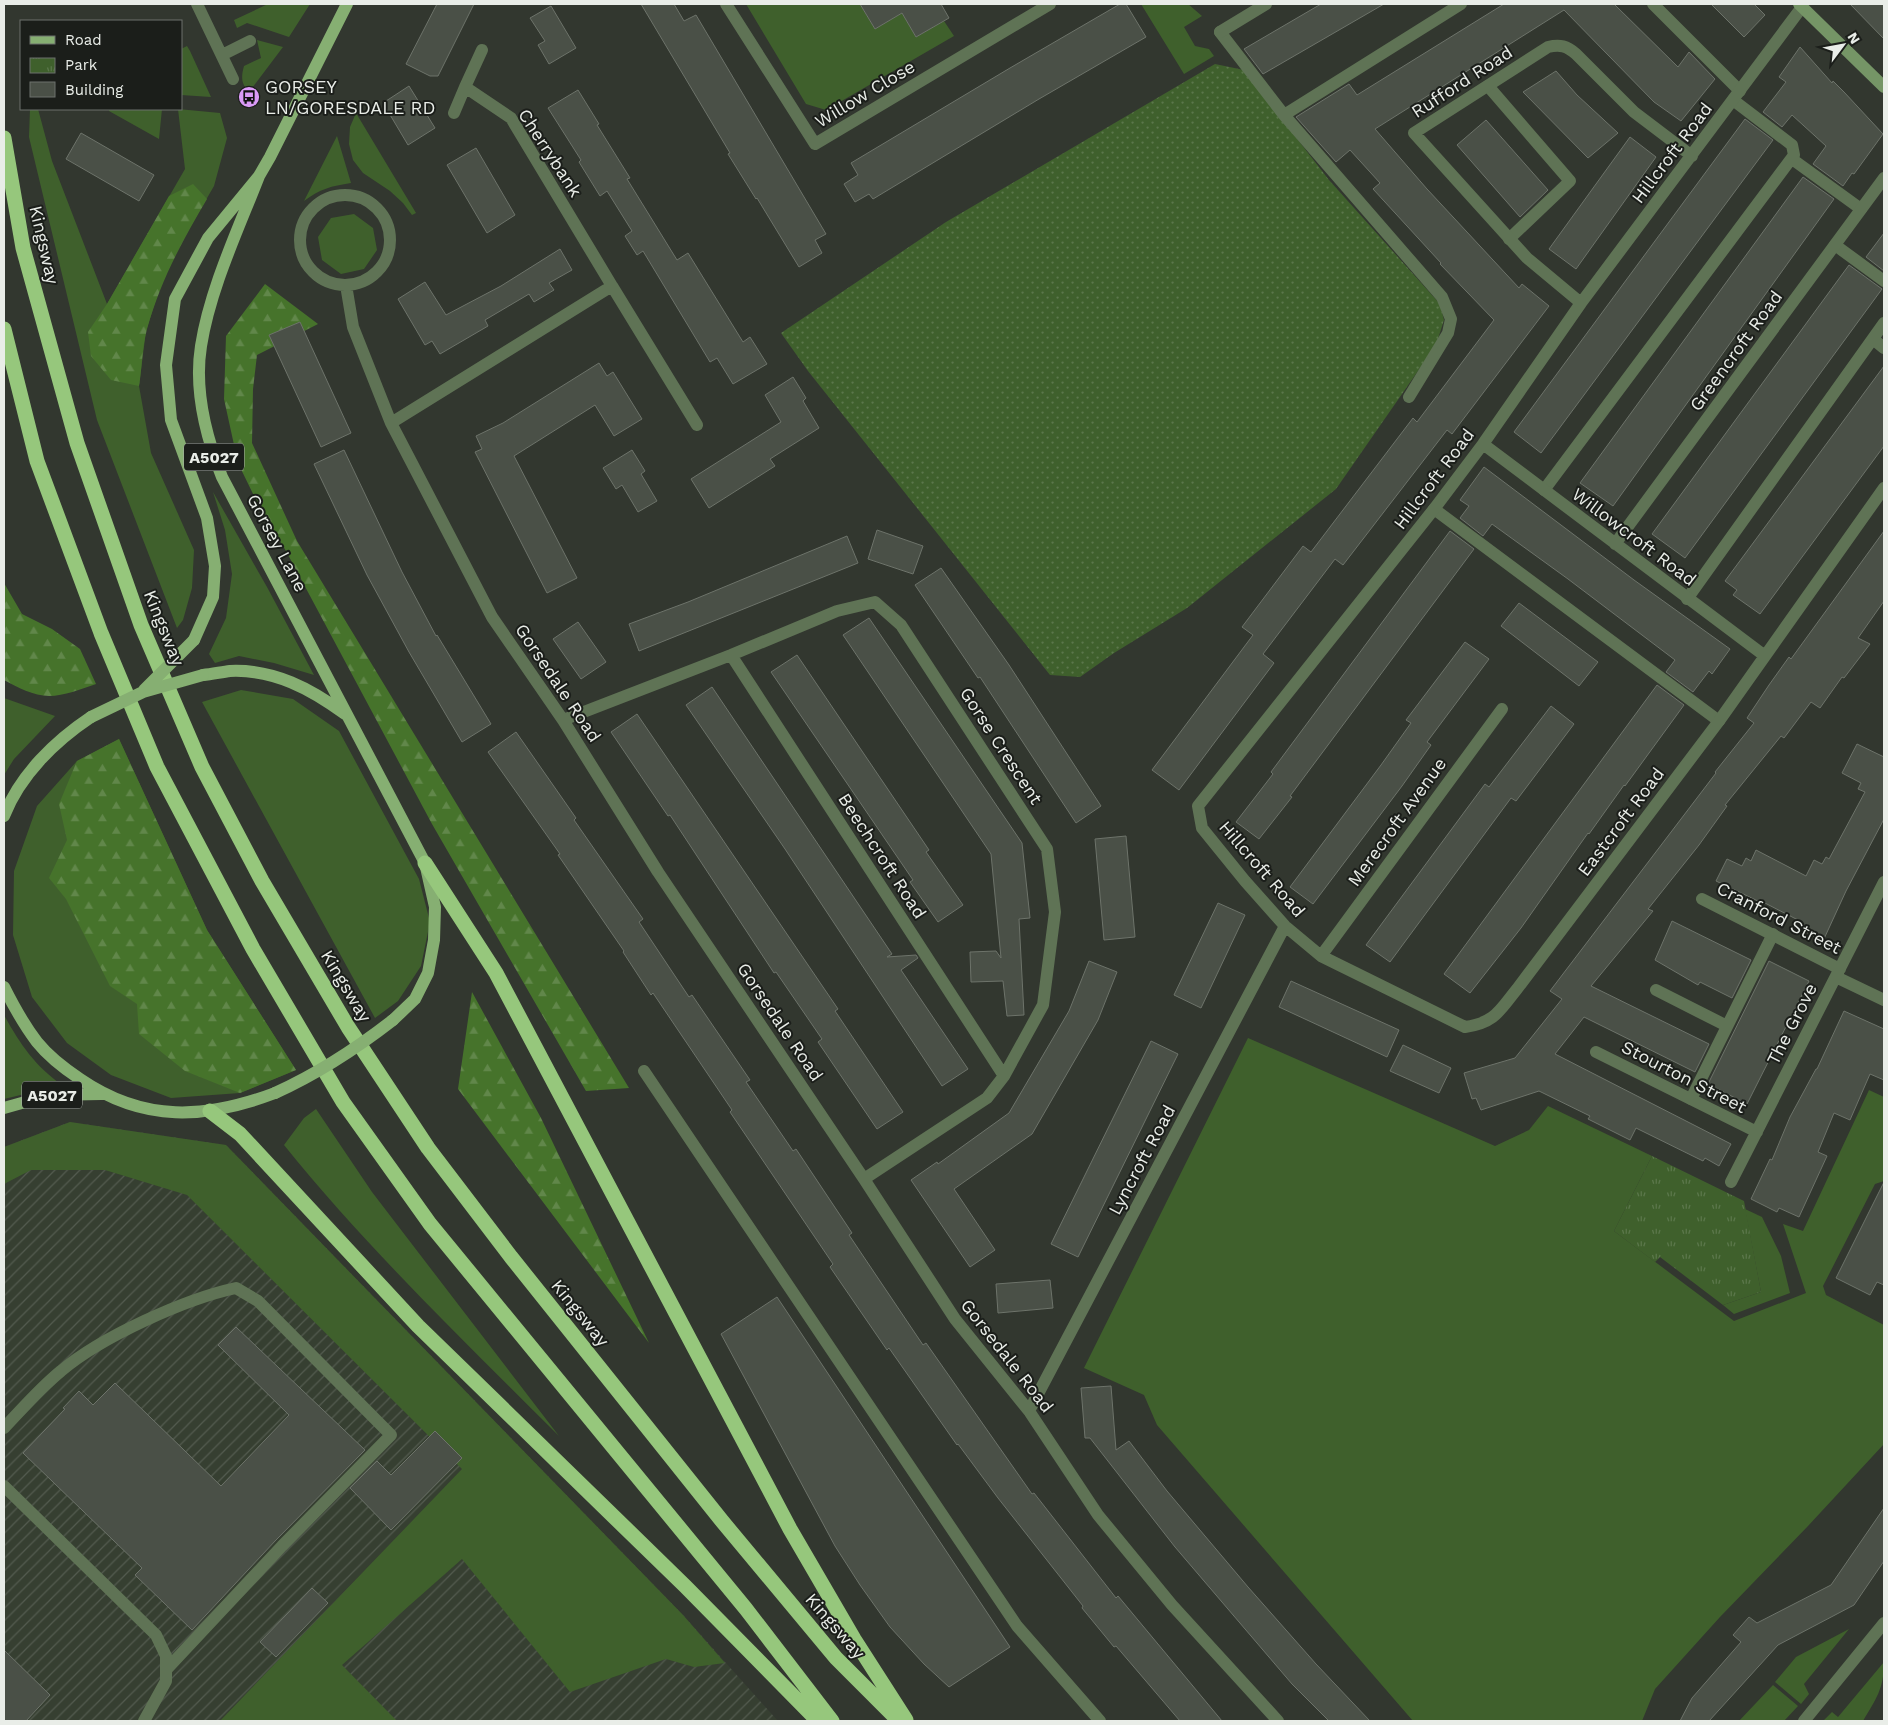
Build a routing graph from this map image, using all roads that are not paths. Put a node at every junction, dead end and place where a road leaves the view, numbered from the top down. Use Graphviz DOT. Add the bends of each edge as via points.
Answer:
graph roads {
  1 [pos="197,4"];
  2 [pos="347,4"];
  3 [pos="726,4"];
  4 [pos="1050,4"];
  5 [pos="1266,4"];
  6 [pos="1461,4"];
  7 [pos="1653,4"];
  8 [pos="1800,6"];
  9 [pos="250,41"];
  10 [pos="482,50"];
  11 [pos="222,55"];
  12 [pos="233,79"];
  13 [pos="1488,86"];
  14 [pos="465,87"];
  15 [pos="1884,88"];
  16 [pos="1737,96"];
  17 [pos="454,113"];
  18 [pos="1284,115"];
  19 [pos="4,138"];
  20 [pos="1692,156"];
  21 [pos="1792,159"];
  22 [pos="259,176"];
  23 [pos="1884,178"];
  24 [pos="1861,209"];
  25 [pos="1509,239"];
  26 [pos="1835,246"];
  27 [pos="1884,281"];
  28 [pos="346,285"];
  29 [pos="612,286"];
  30 [pos="1581,303"];
  31 [pos="1884,323"];
  32 [pos="4,329"];
  33 [pos="1873,339"];
  34 [pos="1884,348"];
  35 [pos="1409,397"];
  36 [pos="392,424"];
  37 [pos="697,425"];
  38 [pos="1483,444"];
  39 [pos="1884,488"];
  40 [pos="1544,490"];
  41 [pos="1434,509"];
  42 [pos="1615,544"];
  43 [pos="1687,599"];
  44 [pos="731,655"];
  45 [pos="1765,656"];
  46 [pos="143,692"];
  47 [pos="1502,709"];
  48 [pos="349,717"];
  49 [pos="563,720"];
  50 [pos="1719,721"];
  51 [pos="4,816"];
  52 [pos="425,863"];
  53 [pos="1883,888"];
  54 [pos="1702,898"];
  55 [pos="1285,926"];
  56 [pos="1773,934"];
  57 [pos="1320,956"];
  58 [pos="1838,973"];
  59 [pos="4,988"];
  60 [pos="1656,990"];
  61 [pos="1884,1000"];
  62 [pos="1727,1026"];
  63 [pos="1596,1052"];
  64 [pos="644,1071"];
  65 [pos="1004,1076"];
  66 [pos="101,1094"];
  67 [pos="1691,1100"];
  68 [pos="4,1108"];
  69 [pos="210,1111"];
  70 [pos="1757,1132"];
  71 [pos="864,1178"];
  72 [pos="1731,1182"];
  73 [pos="1030,1411"];
  74 [pos="4,1428"];
  75 [pos="4,1486"];
  76 [pos="1884,1623"];
  77 [pos="166,1670"];
  78 [pos="144,1721"];
  79 [pos="818,1721"];
  80 [pos="832,1721"];
  81 [pos="899,1721"];
  82 [pos="907,1721"];
  83 [pos="1100,1721"];
  84 [pos="1278,1721"];
  85 [pos="1804,1721"];
  1 -- 11 [label="street"];
  2 -- 22 [label="main road, Gorsey Lane / A5027"];
  3 -- 4 [label="street, Willow Close" via="815,144"];
  5 -- 18 [label="street" via="1220,32"];
  6 -- 18 [label="street"];
  7 -- 16 [label="street"];
  8 -- 15 [label="main road"];
  8 -- 16 [label="street, Hillcroft Road"];
  9 -- 11 [label="street"];
  10 -- 14 [label="street"];
  11 -- 12 [label="street"];
  13 -- 20 [label="street, Rufford Road" via="1548,47 1562,45 1570,48 1634,112"];
  13 -- 25 [label="street" via="1570,181"];
  13 -- 25 [label="street, Rufford Road" via="1414,133"];
  14 -- 17 [label="street"];
  14 -- 29 [label="street, Cherrybank" via="511,118"];
  16 -- 20 [label="street, Hillcroft Road"];
  16 -- 21 [label="street" via="1792,145"];
  18 -- 35 [label="street" via="1442,297 1451,319 1448,333"];
  19 -- 81 [label="highway, Kingsway" via="23,248 80,452 145,634 202,767 262,881 348,1027 434,1156 722,1521 836,1658"];
  20 -- 30 [label="street, Hillcroft Road"];
  21 -- 24 [label="street"];
  21 -- 40 [label="street"];
  22 -- 46 [label="main road, Gorsey Lane / A5027, bridge" via="208,238 175,299 166,365 170,420 207,518 215,566 214,597 194,640"];
  22 -- 48 [label="main road, Gorsey Lane / A5027" via="209,311 201,347 203,414 222,477"];
  23 -- 24 [label="street, Greencroft Road"];
  24 -- 26 [label="street, Greencroft Road"];
  25 -- 30 [label="street, Rufford Road"];
  26 -- 27 [label="street"];
  26 -- 42 [label="street, Greencroft Road"];
  28 -- 28 [label="street" via="332,284 319,277 302,255 300,240 301,226 318,203 345,195 359,197 382,213 390,240 382,266 360,283"];
  28 -- 36 [label="street, Gorsedale Road" via="353,326"];
  29 -- 36 [label="street"];
  29 -- 37 [label="street, Cherrybank"];
  30 -- 38 [label="street, Hillcroft Road"];
  31 -- 33 [label="street"];
  32 -- 80 [label="highway" via="37,462 101,633 157,768 253,949 343,1102 430,1224 746,1609"];
  33 -- 34 [label="street"];
  33 -- 43 [label="street"];
  36 -- 49 [label="street, Gorsedale Road" via="492,617"];
  38 -- 40 [label="street, Willowcroft Road"];
  38 -- 41 [label="street, Hillcroft Road"];
  39 -- 45 [label="street, Eastcroft Road"];
  40 -- 42 [label="street, Willowcroft Road"];
  41 -- 50 [label="street"];
  41 -- 55 [label="street, Hillcroft Road" via="1198,806 1202,828"];
  42 -- 43 [label="street, Willowcroft Road"];
  43 -- 45 [label="street, Willowcroft Road"];
  44 -- 49 [label="street, Gorse Crescent"];
  44 -- 65 [label="street, Beechcroft Road"];
  44 -- 65 [label="street, Gorse Crescent" via="837,611 875,602 902,625 1047,850 1055,912 1043,1005"];
  45 -- 50 [label="street, Eastcroft Road"];
  46 -- 48 [label="main road, bridge" via="203,676 256,672 280,678 320,696"];
  46 -- 51 [label="main road, bridge" via="70,731 28,775"];
  47 -- 57 [label="street, Merecroft Avenue"];
  48 -- 52 [label="main road, Gorsey Lane"];
  49 -- 71 [label="street, Gorsedale Road" via="658,872"];
  50 -- 57 [label="street, Eastcroft Road" via="1518,989 1491,1020 1465,1027"];
  52 -- 69 [label="main road, Gorsey Lane, bridge" via="435,906 434,940 428,972 415,999 374,1035 299,1082 244,1105"];
  52 -- 82 [label="highway" via="496,973 790,1529"];
  53 -- 58 [label="street, The Grove"];
  54 -- 56 [label="street, Cranford Street"];
  55 -- 57 [label="street, Hillcroft Road"];
  55 -- 73 [label="street, Lyncroft Road"];
  56 -- 58 [label="street, Cranford Street"];
  56 -- 62 [label="street"];
  58 -- 61 [label="street, Cranford Street"];
  58 -- 70 [label="street, The Grove"];
  59 -- 66 [label="main road" via="18,1016 38,1044"];
  60 -- 62 [label="street"];
  62 -- 67 [label="street"];
  63 -- 67 [label="street, Stourton Street"];
  64 -- 83 [label="street" via="1017,1626"];
  65 -- 71 [label="street, Gorse Crescent" via="987,1098"];
  66 -- 68 [label="main road, A5027" via="50,1095"];
  66 -- 69 [label="main road, Gorsey Lane" via="132,1105 173,1113"];
  67 -- 70 [label="street, Stourton Street"];
  69 -- 79 [label="highway" via="240,1134 418,1326 685,1586"];
  70 -- 72 [label="street, The Grove"];
  71 -- 73 [label="street, Gorsedale Road" via="954,1319"];
  73 -- 84 [label="street, Gorsedale Road" via="1098,1515 1172,1605"];
  74 -- 77 [label="street" via="60,1371 94,1347 214,1292 236,1288 258,1301 391,1435"];
  75 -- 77 [label="street" via="156,1634 166,1656"];
  76 -- 85 [label="street"];
  77 -- 78 [label="street" via="166,1681"];
}
